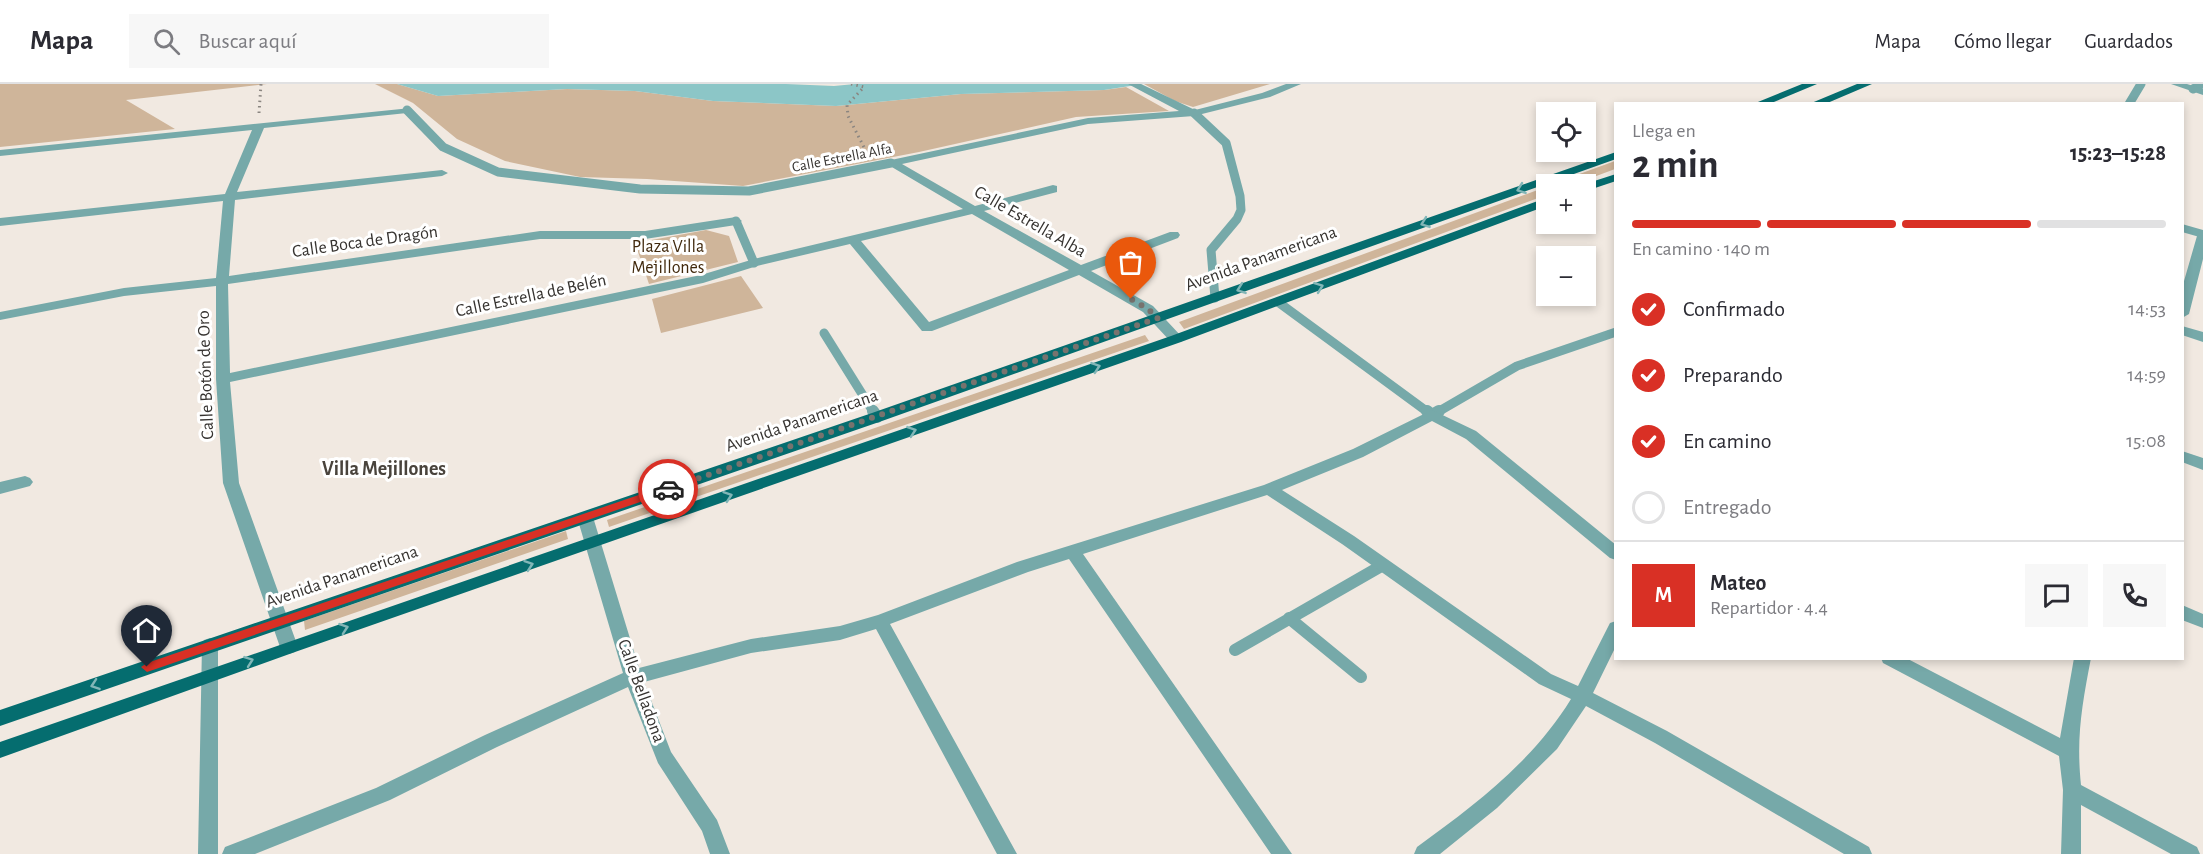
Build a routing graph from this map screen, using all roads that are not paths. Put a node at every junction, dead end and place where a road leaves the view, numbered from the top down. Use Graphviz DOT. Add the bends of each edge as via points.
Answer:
graph roads {
  1 [pos="1133,84"];
  2 [pos="1296,84"];
  3 [pos="1812,84"];
  4 [pos="1867,84"];
  5 [pos="2141,84"];
  6 [pos="2176,84"];
  7 [pos="2200,88"];
  8 [pos="1763,102"];
  9 [pos="1820,102"];
  10 [pos="2130,102"];
  11 [pos="407,110"];
  12 [pos="1194,113"];
  13 [pos="259,126"];
  14 [pos="0,153"];
  15 [pos="1614,156"];
  16 [pos="891,163"];
  17 [pos="442,173"];
  18 [pos="1614,178"];
  19 [pos="1596,184"];
  20 [pos="1053,189"];
  21 [pos="229,196"];
  22 [pos="1536,206"];
  23 [pos="974,210"];
  24 [pos="736,221"];
  25 [pos="0,222"];
  26 [pos="2184,229"];
  27 [pos="1174,235"];
  28 [pos="2203,235"];
  29 [pos="853,240"];
  30 [pos="754,263"];
  31 [pos="1080,271"];
  32 [pos="222,281"];
  33 [pos="1215,298"];
  34 [pos="1278,302"];
  35 [pos="2184,306"];
  36 [pos="0,316"];
  37 [pos="1158,318"];
  38 [pos="2184,331"];
  39 [pos="824,333"];
  40 [pos="1614,333"];
  41 [pos="2203,337"];
  42 [pos="1176,339"];
  43 [pos="223,380"];
  44 [pos="1432,415"];
  45 [pos="877,417"];
  46 [pos="2184,457"];
  47 [pos="2203,464"];
  48 [pos="25,482"];
  49 [pos="0,488"];
  50 [pos="1269,489"];
  51 [pos="585,517"];
  52 [pos="594,543"];
  53 [pos="1072,551"];
  54 [pos="1614,552"];
  55 [pos="1383,565"];
  56 [pos="2184,613"];
  57 [pos="1289,618"];
  58 [pos="278,621"];
  59 [pos="880,621"];
  60 [pos="2203,621"];
  61 [pos="1614,632"];
  62 [pos="210,645"];
  63 [pos="289,647"];
  64 [pos="1235,650"];
  65 [pos="1893,660"];
  66 [pos="2083,660"];
  67 [pos="209,675"];
  68 [pos="633,676"];
  69 [pos="1360,677"];
  70 [pos="1582,696"];
  71 [pos="0,718"];
  72 [pos="0,750"];
  73 [pos="2068,751"];
  74 [pos="2072,790"];
  75 [pos="208,854"];
  76 [pos="232,854"];
  77 [pos="720,854"];
  78 [pos="1007,854"];
  79 [pos="1282,854"];
  80 [pos="1424,854"];
  81 [pos="1862,854"];
  82 [pos="2071,854"];
  83 [pos="2190,854"];
  1 -- 12 [label="street"];
  2 -- 12 [label="street, Calle Estrella Alfa"];
  3 -- 8 [label="main road"];
  4 -- 9 [label="main road"];
  5 -- 10 [label="lane"];
  6 -- 7 [label="street"];
  11 -- 13 [label="street"];
  11 -- 16 [label="lane, Calle Estrella Alfa" via="443,147 498,172 640,189 749,191"];
  12 -- 16 [label="street, Calle Estrella Alfa" via="1088,121"];
  12 -- 33 [label="lane" via="1226,143 1240,196 1238,219 1211,250"];
  13 -- 14 [label="street"];
  13 -- 21 [label="street, Calle Botón de Oro"];
  15 -- 33 [label="main road, Avenida Panamericana, one-way"];
  16 -- 23 [label="street, Calle Estrella Alba"];
  17 -- 21 [label="street"];
  18 -- 19 [label="main road"];
  20 -- 23 [label="street, Calle Estrella de Belén"];
  21 -- 25 [label="street"];
  21 -- 32 [label="street, Calle Botón de Oro"];
  34 -- 22 [label="main road, one-way"];
  23 -- 29 [label="street, Calle Estrella de Belén"];
  23 -- 31 [label="street, Calle Estrella Alba"];
  24 -- 30 [label="lane"];
  24 -- 32 [label="street, Calle Boca de Dragón" via="645,235 540,235"];
  26 -- 28 [label="street"];
  27 -- 31 [label="street"];
  28 -- 35 [label="street"];
  29 -- 30 [label="street, Calle Estrella de Belén"];
  29 -- 31 [label="street" via="927,328"];
  30 -- 43 [label="street, Calle Estrella de Belén" via="702,279"];
  31 -- 37 [label="street, Calle Estrella Alba"];
  32 -- 36 [label="street, Calle Boca de Dragón" via="124,292"];
  32 -- 43 [label="street, Calle Botón de Oro"];
  33 -- 37 [label="main road, Avenida Panamericana"];
  34 -- 42 [label="main road"];
  34 -- 44 [label="lane"];
  37 -- 42 [label="street, Calle Estrella Alba"];
  37 -- 45 [label="main road, Avenida Panamericana"];
  38 -- 41 [label="street"];
  39 -- 45 [label="lane"];
  40 -- 44 [label="lane" via="1517,366"];
  52 -- 42 [label="main road, one-way"];
  43 -- 58 [label="street, Calle Botón de Oro" via="231,483"];
  44 -- 50 [label="street" via="1358,453"];
  44 -- 54 [label="street" via="1471,435"];
  45 -- 51 [label="main road, Avenida Panamericana"];
  46 -- 47 [label="street"];
  48 -- 49 [label="street"];
  50 -- 53 [label="street"];
  50 -- 55 [label="street"];
  51 -- 52 [label="street, Calle Belladona"];
  51 -- 58 [label="main road, Avenida Panamericana"];
  63 -- 52 [label="main road, one-way"];
  52 -- 68 [label="street, Calle Belladona"];
  53 -- 59 [label="street"];
  53 -- 79 [label="street"];
  55 -- 57 [label="lane"];
  55 -- 70 [label="street" via="1545,679"];
  56 -- 60 [label="street"];
  57 -- 64 [label="lane"];
  57 -- 69 [label="lane"];
  58 -- 62 [label="main road, Avenida Panamericana"];
  58 -- 63 [label="street, Calle Botón de Oro"];
  59 -- 68 [label="street" via="840,633 751,646"];
  59 -- 78 [label="street"];
  61 -- 70 [label="street"];
  62 -- 67 [label="street"];
  62 -- 71 [label="main road, Avenida Panamericana, one-way"];
  67 -- 63 [label="main road, one-way"];
  65 -- 73 [label="street"];
  66 -- 73 [label="street"];
  67 -- 72 [label="main road"];
  67 -- 75 [label="street"];
  68 -- 76 [label="street" via="383,794"];
  68 -- 77 [label="street, Calle Belladona" via="664,757 710,826"];
  70 -- 80 [label="street" via="1551,743 1460,828"];
  70 -- 81 [label="street" via="1661,737"];
  73 -- 74 [label="street"];
  74 -- 82 [label="street"];
  74 -- 83 [label="street"];
}
